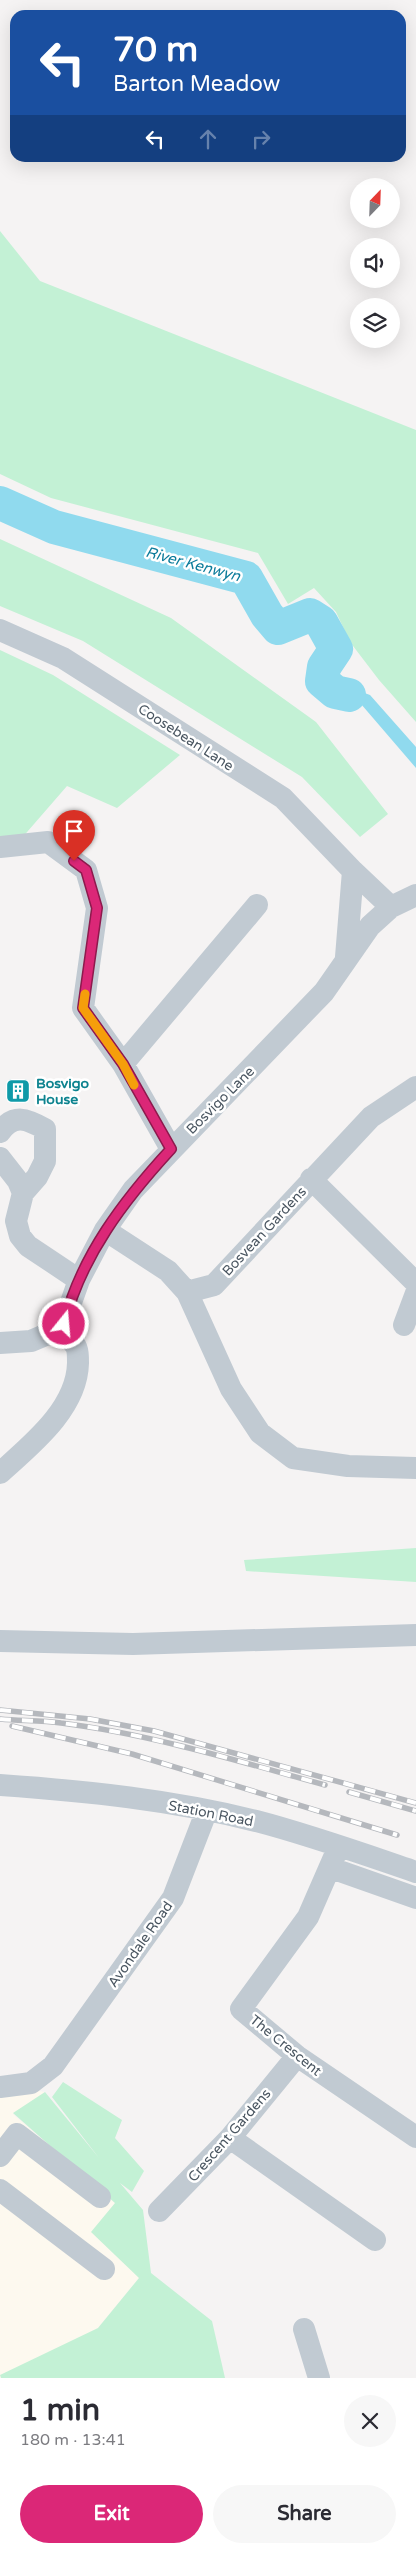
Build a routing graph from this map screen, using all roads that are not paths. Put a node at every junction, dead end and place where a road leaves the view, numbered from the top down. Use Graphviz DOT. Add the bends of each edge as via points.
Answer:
graph roads {
  1 [pos="0,630"];
  2 [pos="0,846"];
  3 [pos="352,871"];
  4 [pos="416,895"];
  5 [pos="257,905"];
  6 [pos="391,907"];
  7 [pos="346,956"];
  8 [pos="123,1064"];
  9 [pos="416,1087"];
  10 [pos="0,1132"];
  11 [pos="171,1149"];
  12 [pos="0,1158"];
  13 [pos="311,1179"];
  14 [pos="23,1193"];
  15 [pos="104,1230"];
  16 [pos="79,1280"];
  17 [pos="416,1283"];
  18 [pos="188,1292"];
  19 [pos="416,1293"];
  20 [pos="404,1326"];
  21 [pos="57,1330"];
  22 [pos="0,1343"];
  23 [pos="416,1468"];
  24 [pos="0,1473"];
  25 [pos="416,1635"];
  26 [pos="0,1641"];
  27 [pos="0,1785"];
  28 [pos="207,1810"];
  29 [pos="339,1846"];
  30 [pos="331,1868"];
  31 [pos="416,1872"];
  32 [pos="416,1898"];
  33 [pos="297,2056"];
  34 [pos="0,2087"];
  35 [pos="416,2137"];
  36 [pos="230,2138"];
  37 [pos="0,2156"];
  38 [pos="0,2190"];
  39 [pos="100,2197"];
  40 [pos="160,2211"];
  41 [pos="374,2240"];
  42 [pos="104,2269"];
  43 [pos="304,2329"];
  44 [pos="320,2378"];
  1 -- 3 [label="street, Coosebean Lane" via="63,658 283,798"];
  2 -- 8 [label="street" via="48,842 86,870 97,908 83,1008"];
  3 -- 6 [label="street, Coosebean Lane"];
  3 -- 7 [label="street"];
  4 -- 6 [label="street, Bosvigo Lane"];
  5 -- 8 [label="street"];
  6 -- 7 [label="street, Bosvigo Lane" via="370,926"];
  7 -- 11 [label="street, Bosvigo Lane" via="324,992"];
  8 -- 11 [label="street"];
  9 -- 13 [label="street, Bosvean Gardens" via="371,1117"];
  10 -- 14 [label="street" via="14,1120 23,1118 45,1129 46,1161"];
  11 -- 15 [label="street, Bosvigo Lane" via="133,1190"];
  12 -- 14 [label="street"];
  13 -- 17 [label="street, Bosvean Gardens"];
  13 -- 18 [label="street, Bosvean Gardens" via="214,1285"];
  14 -- 16 [label="street" via="16,1221 20,1236 28,1246"];
  15 -- 16 [label="street, Bosvigo Lane"];
  15 -- 18 [label="street" via="168,1271"];
  16 -- 21 [label="street, Bosvigo Lane" via="64,1324"];
  18 -- 23 [label="street" via="231,1389 260,1433 294,1458 348,1466"];
  19 -- 20 [label="street"];
  21 -- 22 [label="street" via="30,1341"];
  21 -- 24 [label="street" via="76,1345 78,1355 78,1372 69,1395 53,1420"];
  25 -- 26 [label="street" via="134,1644"];
  27 -- 28 [label="street, Station Road" via="85,1791"];
  28 -- 29 [label="street, Station Road"];
  28 -- 34 [label="street, Avondale Road" via="173,1898 53,2066 31,2083"];
  29 -- 30 [label="street, The Crescent"];
  29 -- 31 [label="street, Station Road"];
  30 -- 32 [label="street"];
  30 -- 33 [label="street, The Crescent" via="293,1940 241,2009"];
  33 -- 35 [label="street, The Crescent"];
  33 -- 36 [label="street, Crescent Gardens"];
  36 -- 40 [label="street, Crescent Gardens"];
  36 -- 41 [label="street"];
  37 -- 39 [label="street" via="17,2134"];
  38 -- 42 [label="street"];
  43 -- 44 [label="street"];
}
